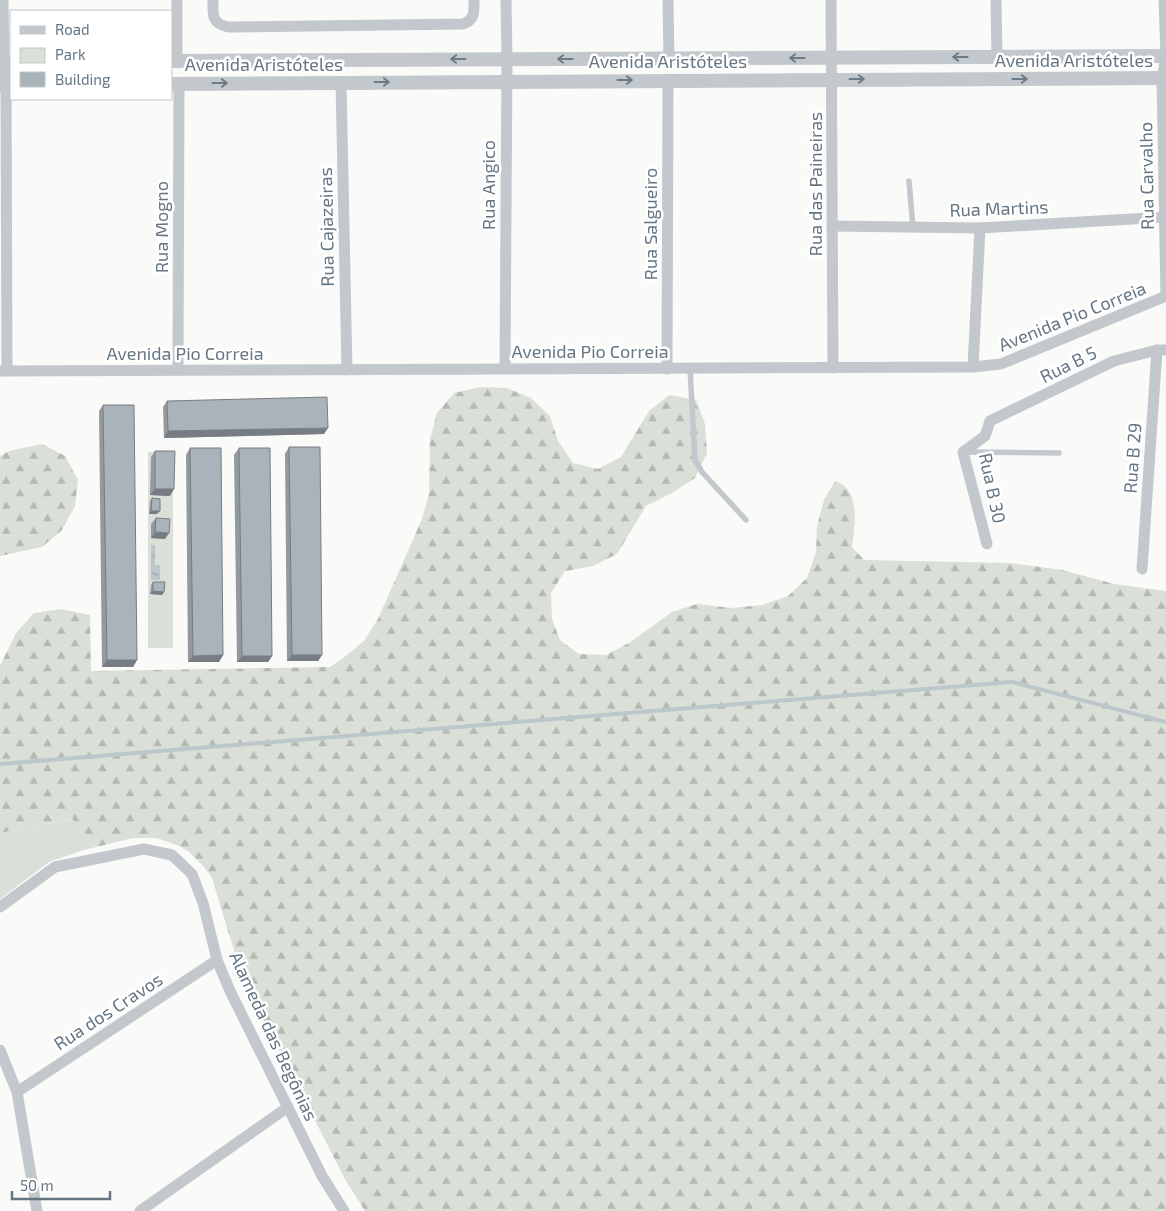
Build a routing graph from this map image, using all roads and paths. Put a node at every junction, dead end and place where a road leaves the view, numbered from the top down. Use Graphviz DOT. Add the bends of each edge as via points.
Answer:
graph roads {
  1 [pos="4,0"];
  2 [pos="177,0"];
  3 [pos="212,0"];
  4 [pos="474,0"];
  5 [pos="506,0"];
  6 [pos="668,0"];
  7 [pos="831,0"];
  8 [pos="996,0"];
  9 [pos="1164,0"];
  10 [pos="1166,56"];
  11 [pos="997,57"];
  12 [pos="832,58"];
  13 [pos="507,59"];
  14 [pos="669,59"];
  15 [pos="174,61"];
  16 [pos="5,62"];
  17 [pos="1164,78"];
  18 [pos="831,79"];
  19 [pos="668,80"];
  20 [pos="506,81"];
  21 [pos="341,83"];
  22 [pos="175,84"];
  23 [pos="6,85"];
  24 [pos="909,181"];
  25 [pos="1165,217"];
  26 [pos="832,226"];
  27 [pos="913,227"];
  28 [pos="980,228"];
  29 [pos="1166,296"];
  30 [pos="1162,350"];
  31 [pos="973,367"];
  32 [pos="667,368"];
  33 [pos="690,368"];
  34 [pos="833,368"];
  35 [pos="505,369"];
  36 [pos="178,370"];
  37 [pos="347,370"];
  38 [pos="3,371"];
  39 [pos="990,421"];
  40 [pos="963,452"];
  41 [pos="1059,453"];
  42 [pos="746,520"];
  43 [pos="987,544"];
  44 [pos="1142,569"];
  45 [pos="0,907"];
  46 [pos="217,960"];
  47 [pos="0,1050"];
  48 [pos="17,1092"];
  49 [pos="288,1107"];
  50 [pos="37,1211"];
  51 [pos="140,1211"];
  52 [pos="344,1211"];
  1 -- 16 [label="street"];
  2 -- 15 [label="street"];
  3 -- 4 [label="street" via="215,20 218,25 228,27 463,24 473,18"];
  5 -- 13 [label="street, Rua Angico"];
  6 -- 14 [label="street"];
  7 -- 12 [label="street, Rua das Paineiras"];
  8 -- 11 [label="street"];
  9 -- 10 [label="street, Rua Carvalho"];
  10 -- 11 [label="street, Avenida Aristóteles"];
  10 -- 17 [label="street, Rua Carvalho"];
  11 -- 12 [label="street, Avenida Aristóteles, one-way"];
  12 -- 14 [label="street, Avenida Aristóteles, one-way"];
  12 -- 18 [label="street, Rua das Paineiras"];
  14 -- 13 [label="street, Avenida Aristóteles, one-way"];
  13 -- 15 [label="street, Avenida Aristóteles, one-way"];
  13 -- 20 [label="street, Rua Angico"];
  16 -- 23 [label="street"];
  18 -- 17 [label="street, Avenida Aristóteles, one-way"];
  17 -- 25 [label="street, Rua Carvalho"];
  18 -- 19 [label="street, Avenida Aristóteles"];
  18 -- 26 [label="street, Rua das Paineiras"];
  20 -- 19 [label="street, Avenida Aristóteles, one-way"];
  19 -- 32 [label="street, Rua Salgueiro"];
  21 -- 20 [label="street, Avenida Aristóteles, one-way"];
  20 -- 35 [label="street, Rua Angico"];
  22 -- 21 [label="street, Avenida Aristóteles, one-way"];
  21 -- 37 [label="street, Rua Cajazeiras"];
  22 -- 36 [label="street, Rua Mogno"];
  23 -- 38 [label="street"];
  24 -- 27 [label="lane"];
  25 -- 28 [label="street, Rua Martins"];
  25 -- 29 [label="street, Rua Carvalho"];
  26 -- 27 [label="street, Rua Martins"];
  26 -- 34 [label="street, Rua das Paineiras"];
  27 -- 28 [label="street, Rua Martins"];
  28 -- 31 [label="street"];
  29 -- 31 [label="street, Avenida Pio Correia" via="1001,364"];
  30 -- 39 [label="street, Rua B 5" via="1114,361"];
  30 -- 44 [label="street, Rua B 29"];
  31 -- 34 [label="street, Avenida Pio Correia"];
  32 -- 33 [label="street, Avenida Pio Correia"];
  32 -- 35 [label="street, Avenida Pio Correia"];
  33 -- 34 [label="street, Avenida Pio Correia"];
  33 -- 42 [label="lane" via="695,460"];
  35 -- 37 [label="street, Avenida Pio Correia"];
  36 -- 37 [label="street, Avenida Pio Correia"];
  36 -- 38 [label="street, Avenida Pio Correia"];
  39 -- 40 [label="street, Rua B 30" via="985,436"];
  40 -- 41 [label="lane"];
  40 -- 43 [label="street, Rua B 30"];
  45 -- 46 [label="street, Alameda das Begônias" via="55,867 144,849 172,855 192,874"];
  46 -- 48 [label="street, Rua dos Cravos"];
  46 -- 49 [label="street, Alameda das Begônias"];
  47 -- 48 [label="street"];
  48 -- 50 [label="street"];
  49 -- 51 [label="street"];
  49 -- 52 [label="street, Alameda das Begônias" via="322,1176"];
}
